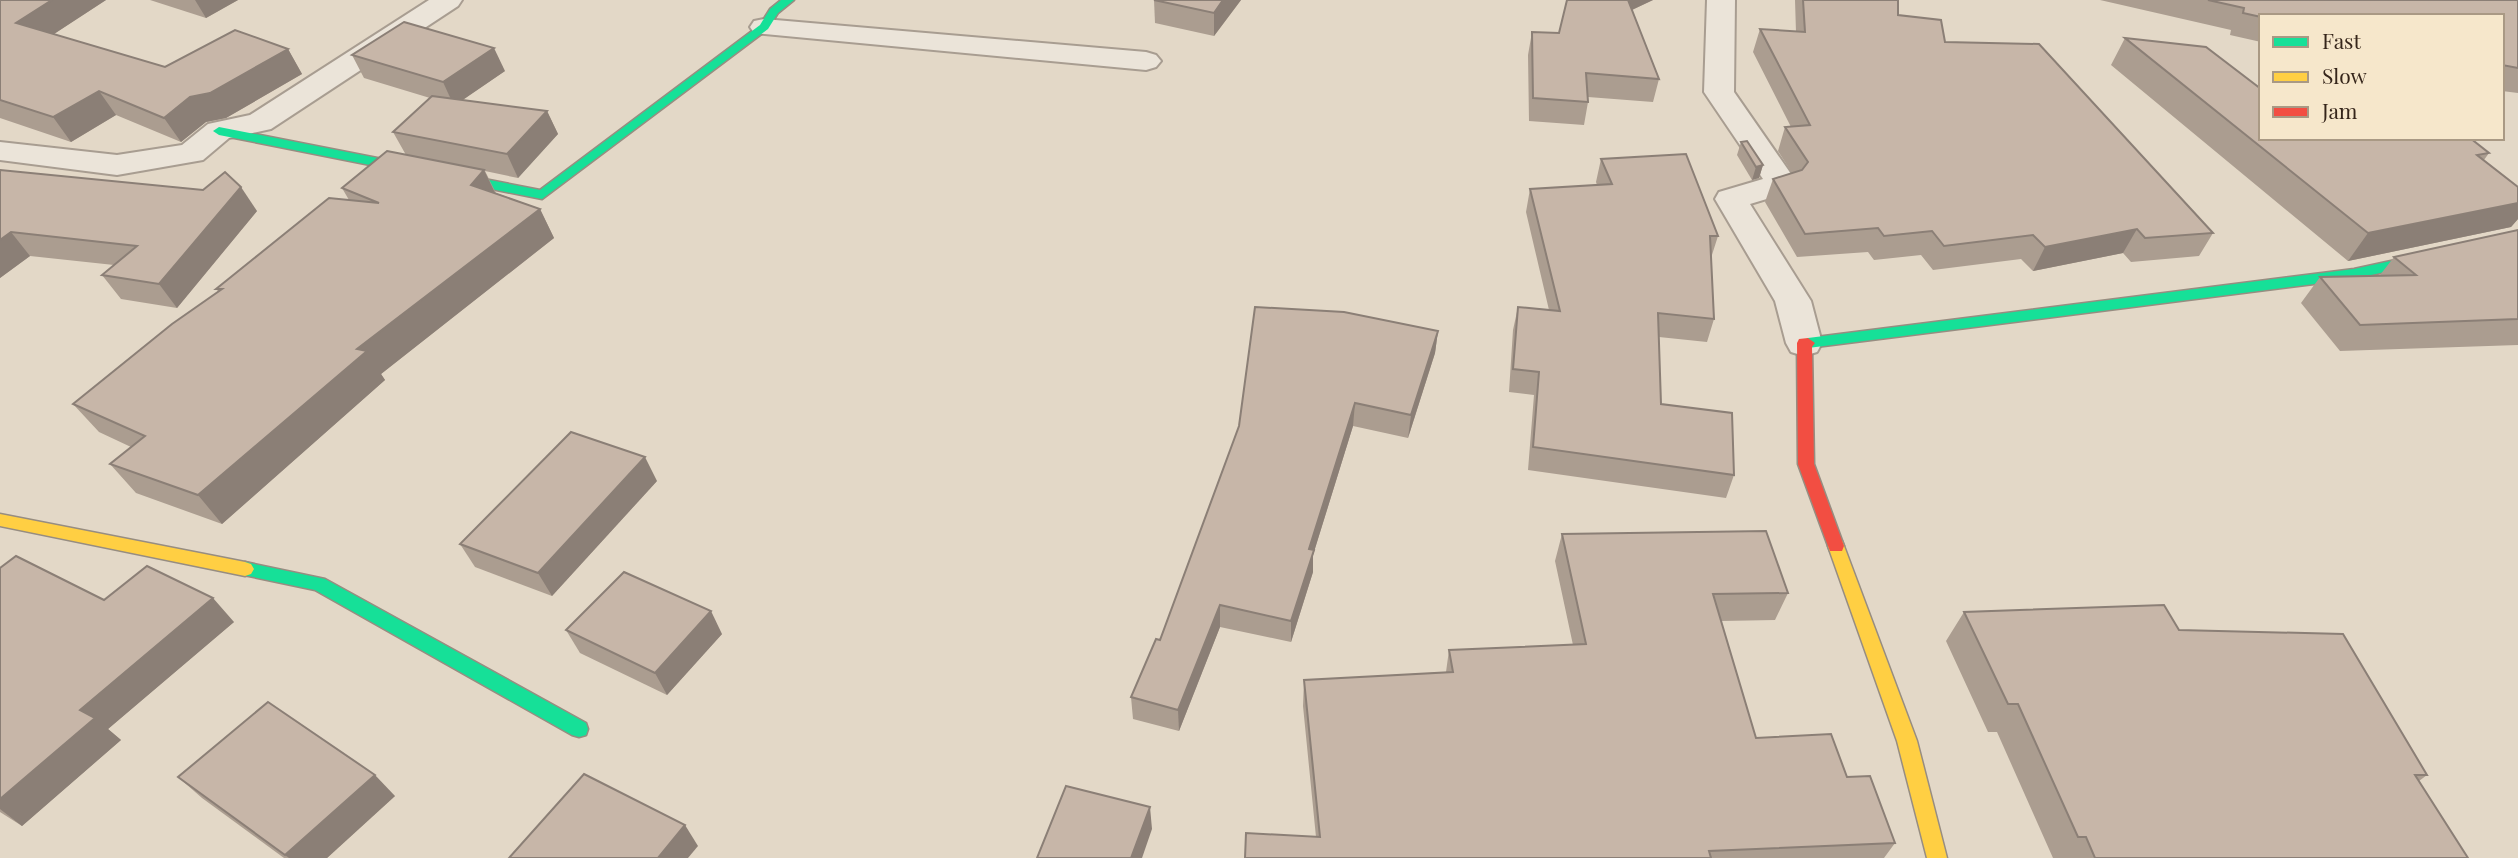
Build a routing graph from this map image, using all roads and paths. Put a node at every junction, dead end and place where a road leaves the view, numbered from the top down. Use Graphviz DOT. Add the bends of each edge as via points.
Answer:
graph roads {
  1 [pos="448,0"];
  2 [pos="788,0"];
  3 [pos="1721,0"];
  4 [pos="764,27"];
  5 [pos="1146,61"];
  6 [pos="219,131"];
  7 [pos="0,151"];
  8 [pos="2518,241"];
  9 [pos="1804,343"];
  10 [pos="0,520"];
  11 [pos="579,729"];
  12 [pos="1937,858"];
  1 -- 6 [label="street" via="260,122"];
  2 -- 4 [label="street"];
  3 -- 9 [label="street" via="1719,92 1782,184 1731,200 1793,301"];
  4 -- 5 [label="street"];
  4 -- 6 [label="street" via="542,195"];
  6 -- 7 [label="street" via="192,153 117,165"];
  8 -- 9 [label="street" via="2354,274"];
  9 -- 12 [label="street" via="1806,464 1908,741"];
  10 -- 11 [label="street" via="319,584"];
}
